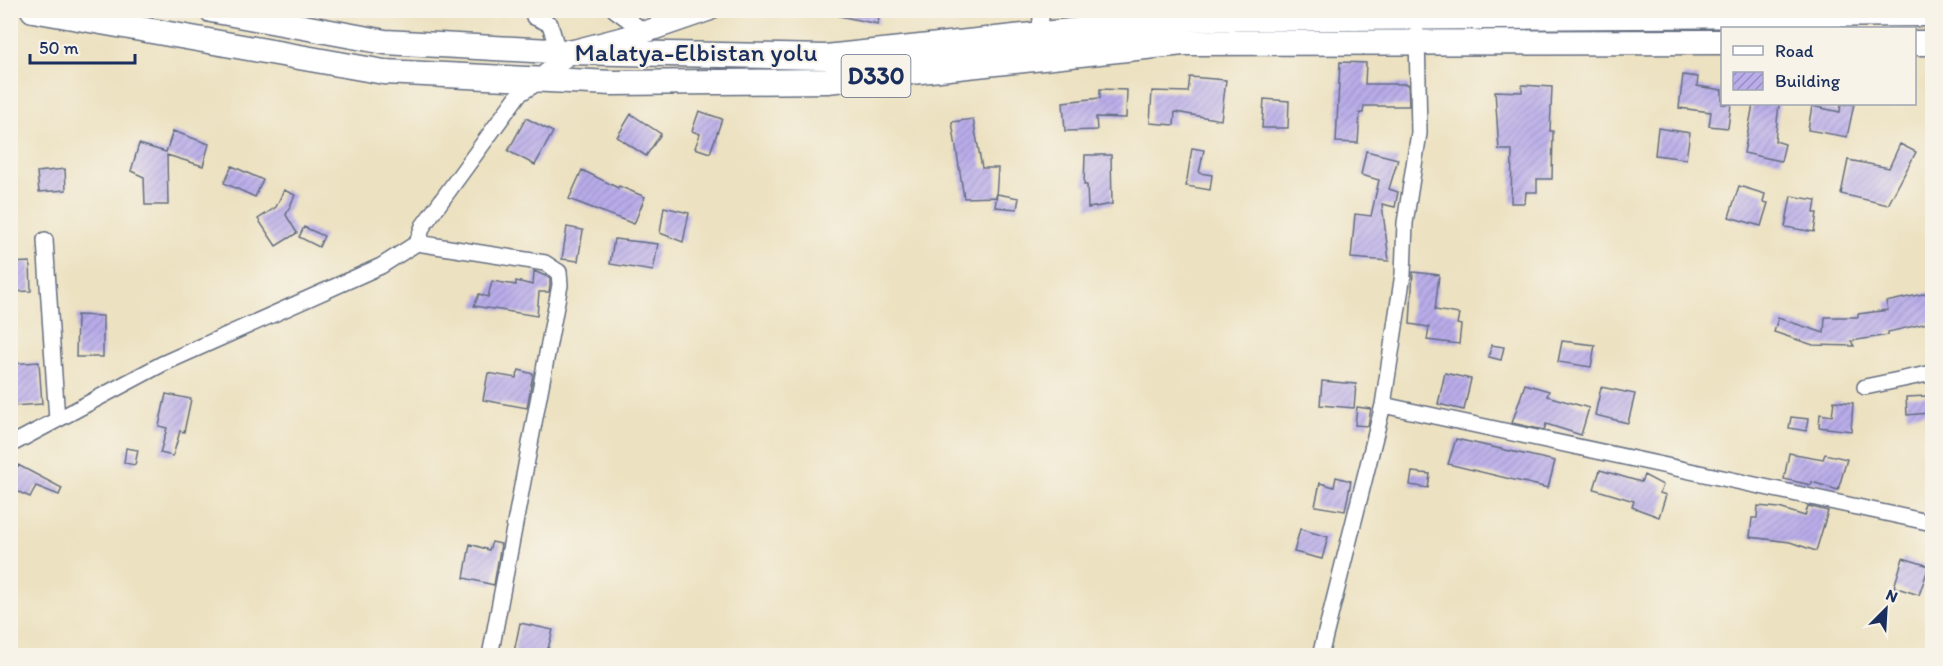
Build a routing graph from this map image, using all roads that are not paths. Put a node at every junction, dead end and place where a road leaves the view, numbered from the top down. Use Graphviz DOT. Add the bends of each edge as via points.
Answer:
graph roads {
  1 [pos="33,10"];
  2 [pos="211,10"];
  3 [pos="615,10"];
  4 [pos="709,10"];
  5 [pos="1042,10"];
  6 [pos="1778,12"];
  7 [pos="1885,12"];
  8 [pos="535,13"];
  9 [pos="1560,13"];
  10 [pos="1719,13"];
  11 [pos="1412,14"];
  12 [pos="1932,14"];
  13 [pos="1247,15"];
  14 [pos="1107,19"];
  15 [pos="645,33"];
  16 [pos="1038,34"];
  17 [pos="1419,41"];
  18 [pos="1721,42"];
  19 [pos="1916,43"];
  20 [pos="1932,43"];
  21 [pos="563,52"];
  22 [pos="542,80"];
  23 [pos="45,240"];
  24 [pos="417,243"];
  25 [pos="1932,373"];
  26 [pos="1865,387"];
  27 [pos="1383,405"];
  28 [pos="57,420"];
  29 [pos="12,446"];
  30 [pos="1932,523"];
  31 [pos="490,656"];
  32 [pos="1320,656"];
  1 -- 22 [label="main road, Malatya-Elbistan yolu / D330" via="384,72"];
  2 -- 21 [label="main road, Malatya-Elbistan yolu / D330" via="385,42"];
  3 -- 15 [label="street"];
  4 -- 15 [label="street"];
  5 -- 16 [label="street"];
  6 -- 7 [label="main road, Malatya-Elbistan yolu / D330"];
  6 -- 10 [label="main road, Malatya-Elbistan yolu / D330"];
  7 -- 12 [label="main road, Malatya-Elbistan yolu / D330"];
  8 -- 21 [label="street" via="550,24"];
  9 -- 10 [label="main road, Malatya-Elbistan yolu / D330"];
  9 -- 11 [label="main road, Malatya-Elbistan yolu / D330"];
  11 -- 13 [label="main road, Malatya-Elbistan yolu / D330"];
  11 -- 17 [label="street"];
  13 -- 14 [label="main road, Malatya-Elbistan yolu / D330"];
  14 -- 16 [label="main road, Malatya-Elbistan yolu / D330"];
  15 -- 21 [label="street"];
  16 -- 21 [label="main road, Malatya-Elbistan yolu / D330" via="825,57"];
  17 -- 18 [label="main road, Malatya-Elbistan yolu / D330"];
  17 -- 22 [label="main road, Malatya-Elbistan yolu / D330" via="1184,43 827,81"];
  17 -- 27 [label="street" via="1419,133 1405,223 1404,274"];
  19 -- 20 [label="main road"];
  21 -- 22 [label="street"];
  22 -- 24 [label="street" via="519,94 423,226"];
  23 -- 28 [label="street"];
  24 -- 28 [label="street" via="381,266 162,364"];
  24 -- 31 [label="street" via="546,263 559,272 560,285"];
  25 -- 26 [label="street"];
  27 -- 30 [label="street"];
  27 -- 32 [label="street"];
  28 -- 29 [label="street"];
}
